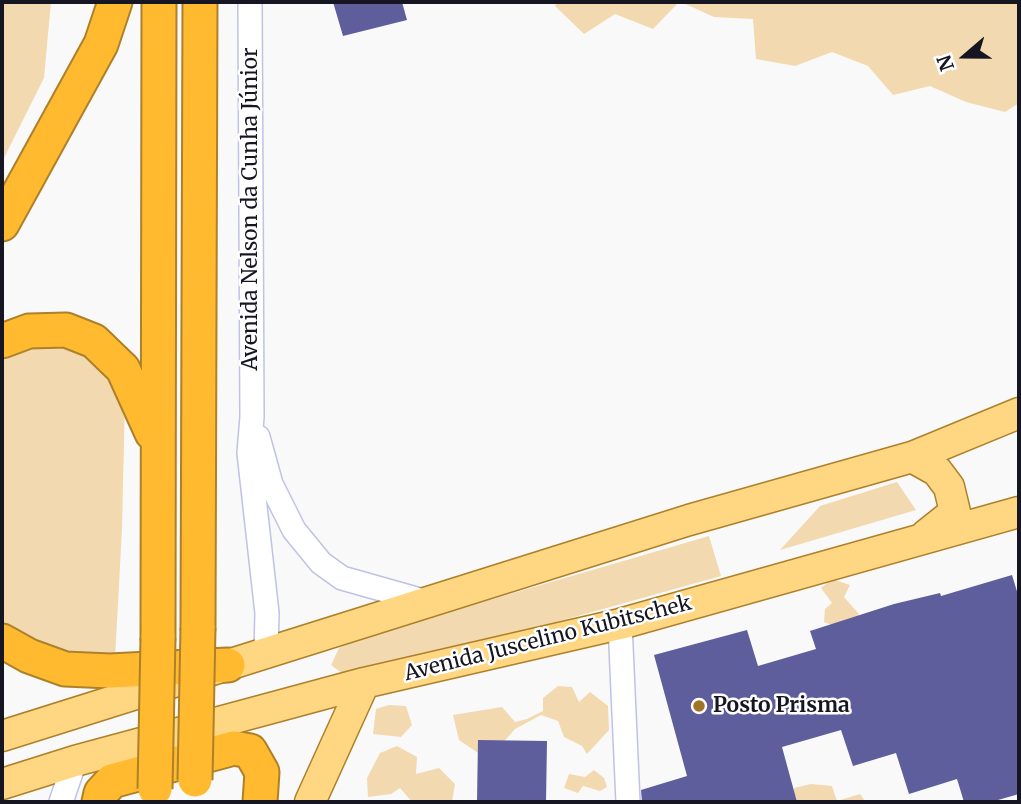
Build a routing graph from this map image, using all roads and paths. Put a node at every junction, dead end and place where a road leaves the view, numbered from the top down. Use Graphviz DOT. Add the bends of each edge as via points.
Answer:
graph roads {
  1 [pos="115,2"];
  2 [pos="159,2"];
  3 [pos="200,2"];
  4 [pos="250,2"];
  5 [pos="2,224"];
  6 [pos="2,341"];
  7 [pos="1019,413"];
  8 [pos="252,417"];
  9 [pos="159,450"];
  10 [pos="912,457"];
  11 [pos="1019,512"];
  12 [pos="919,541"];
  13 [pos="427,602"];
  14 [pos="620,624"];
  15 [pos="2,641"];
  16 [pos="266,652"];
  17 [pos="228,665"];
  18 [pos="364,683"];
  19 [pos="2,736"];
  20 [pos="75,761"];
  21 [pos="2,784"];
  22 [pos="195,791"];
  23 [pos="155,796"];
  24 [pos="61,802"];
  25 [pos="99,802"];
  26 [pos="260,802"];
  27 [pos="310,802"];
  28 [pos="628,802"];
  1 -- 5 [label="highway" via="101,44"];
  2 -- 9 [label="highway"];
  3 -- 22 [label="highway, bridge"];
  4 -- 8 [label="street, Avenida Nelson da Cunha Júnior"];
  6 -- 9 [label="highway" via="29,331 66,330 94,341 123,369"];
  7 -- 10 [label="main road"];
  8 -- 13 [label="street, Avenida Nelson da Cunha Júnior" via="271,484 294,530 321,563 342,578"];
  8 -- 16 [label="street, Avenida Nelson da Cunha Júnior" via="251,494 262,560"];
  9 -- 23 [label="highway, bridge"];
  10 -- 12 [label="main road" via="937,471 949,487 955,512"];
  10 -- 13 [label="main road"];
  11 -- 12 [label="main road, Avenida Juscelino Kubitschek"];
  12 -- 14 [label="main road, Avenida Juscelino Kubitschek"];
  13 -- 16 [label="main road"];
  14 -- 18 [label="main road, Avenida Juscelino Kubitschek"];
  14 -- 28 [label="street"];
  15 -- 17 [label="highway" via="65,669"];
  16 -- 17 [label="main road"];
  17 -- 19 [label="main road"];
  18 -- 20 [label="main road, Avenida Juscelino Kubitschek"];
  18 -- 27 [label="main road"];
  20 -- 21 [label="main road, Avenida Juscelino Kubitschek"];
  20 -- 24 [label="street"];
  25 -- 26 [label="highway" via="112,781 234,748 250,751 262,772"];
}
